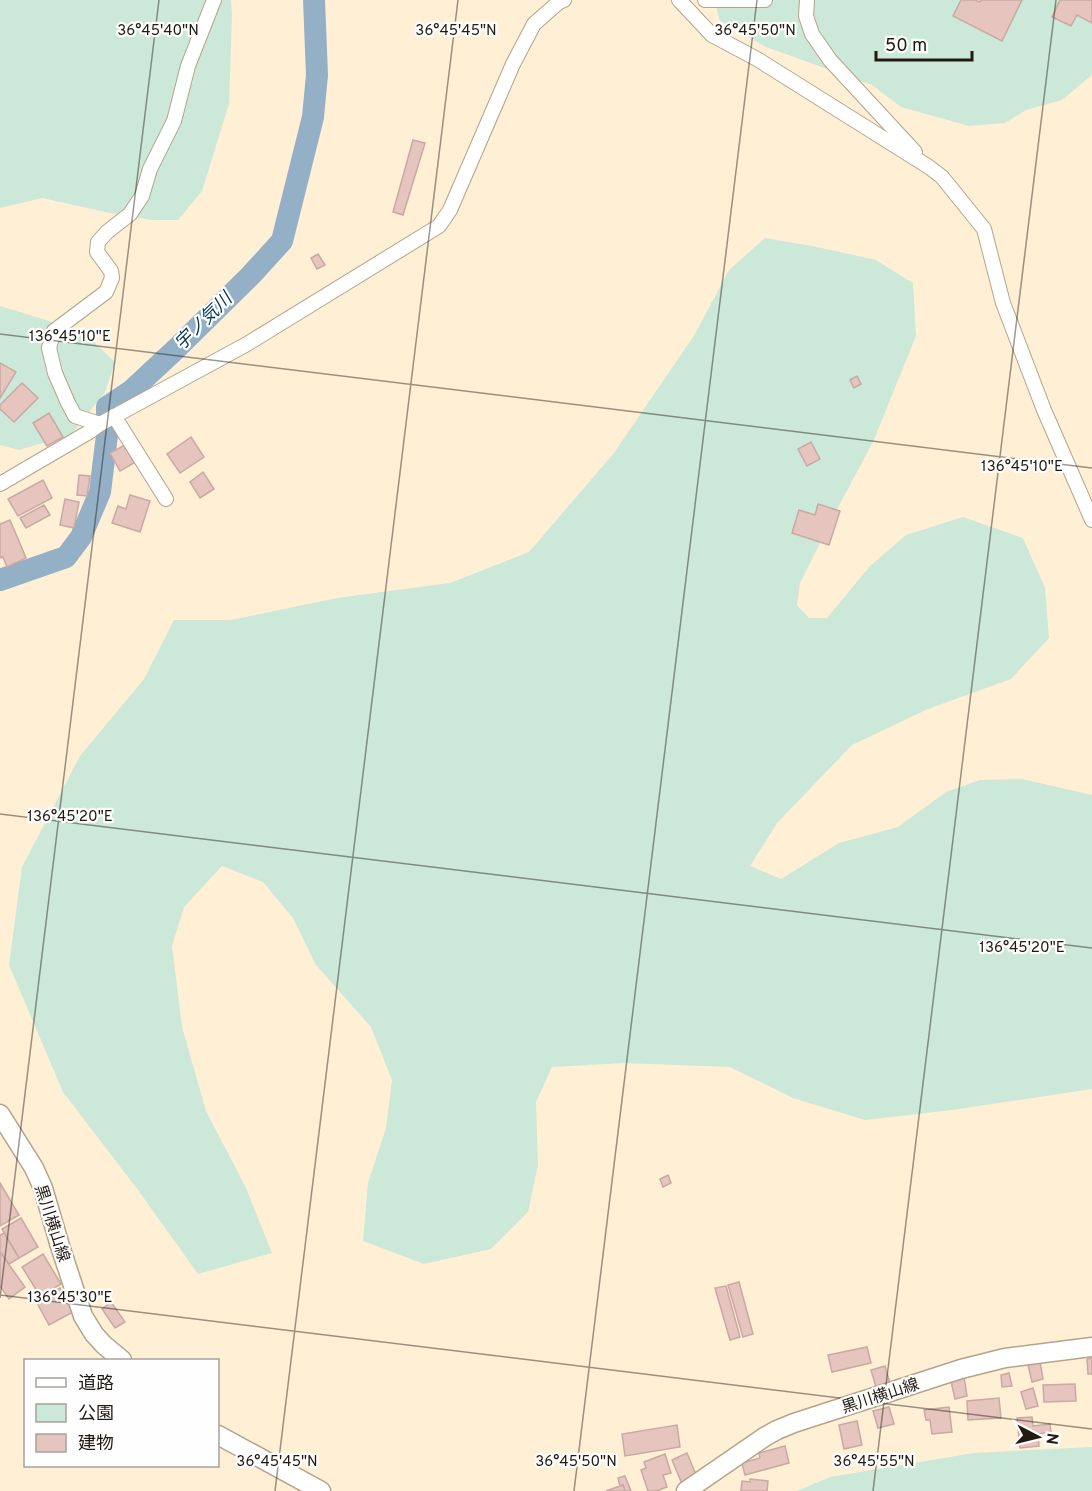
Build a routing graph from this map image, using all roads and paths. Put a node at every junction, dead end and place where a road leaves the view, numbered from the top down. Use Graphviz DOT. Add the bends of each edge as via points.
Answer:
graph roads {
  1 [pos="214,0"];
  2 [pos="564,0"];
  3 [pos="679,0"];
  4 [pos="705,0"];
  5 [pos="765,0"];
  6 [pos="807,0"];
  7 [pos="929,167"];
  8 [pos="114,416"];
  9 [pos="100,424"];
  10 [pos="0,484"];
  11 [pos="166,499"];
  12 [pos="1092,520"];
  13 [pos="0,1114"];
  14 [pos="1092,1347"];
  15 [pos="121,1359"];
  16 [pos="219,1437"];
  17 [pos="321,1491"];
  18 [pos="686,1491"];
  1 -- 9 [label="street" via="188,66 174,121 150,169 142,196 130,214 98,242 97,252 111,271 106,291 54,331 49,348 75,416"];
  2 -- 8 [label="street" via="534,24 450,210 439,226 247,344"];
  3 -- 7 [label="street" via="712,35 758,59"];
  4 -- 5 [label="street"];
  6 -- 7 [label="street" via="806,16 812,34 830,60"];
  7 -- 12 [label="street" via="942,177 984,229 1003,303"];
  8 -- 9 [label="street"];
  8 -- 11 [label="street"];
  9 -- 10 [label="street"];
  13 -- 15 [label="main road, 黒川横山線" via="43,1188 83,1316 94,1334"];
  14 -- 18 [label="main road, 黒川横山線" via="1005,1358 961,1369 794,1423 766,1436"];
  16 -- 17 [label="main road"];
}
